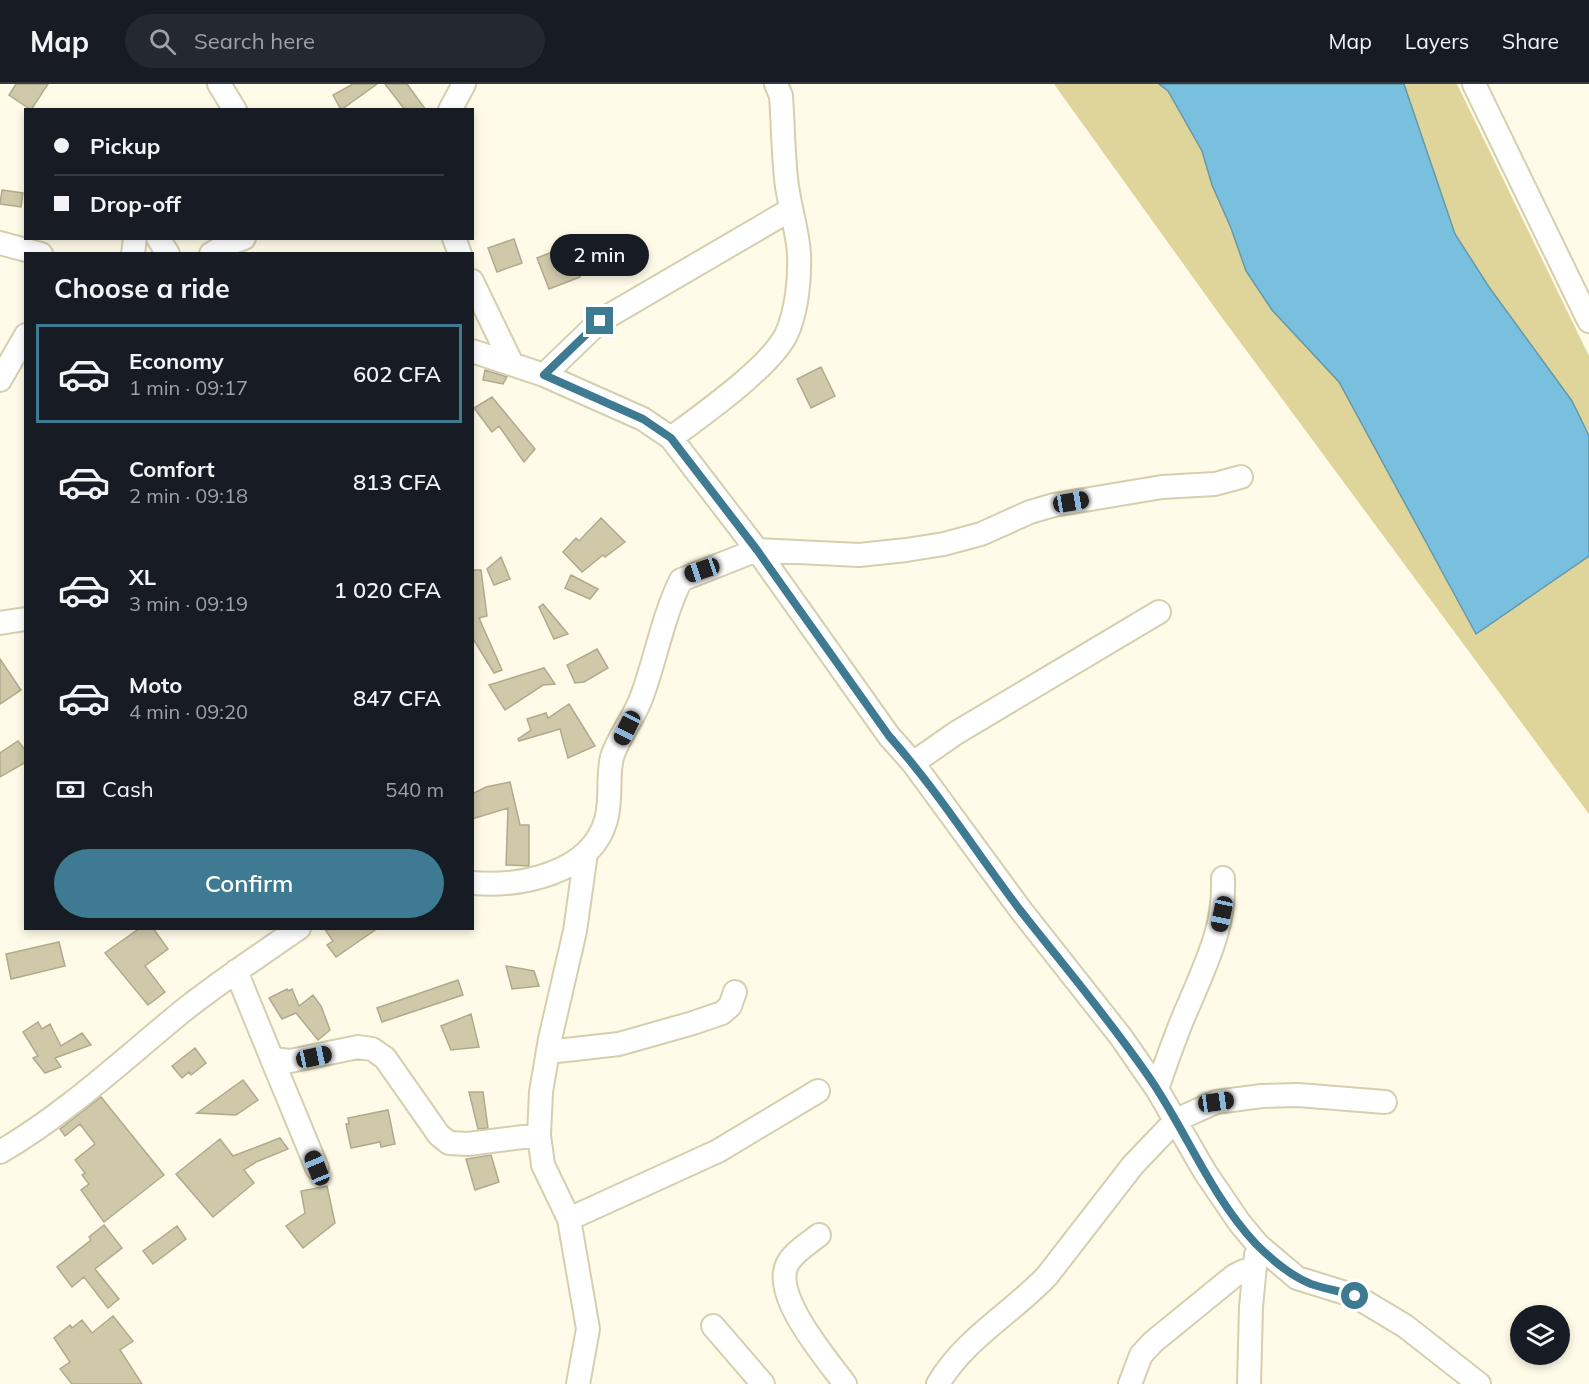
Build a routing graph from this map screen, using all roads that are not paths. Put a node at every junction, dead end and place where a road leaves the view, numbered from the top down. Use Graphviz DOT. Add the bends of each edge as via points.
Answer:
graph roads {
  1 [pos="219,84"];
  2 [pos="464,84"];
  3 [pos="776,84"];
  4 [pos="1474,84"];
  5 [pos="233,108"];
  6 [pos="451,108"];
  7 [pos="790,210"];
  8 [pos="239,240"];
  9 [pos="0,243"];
  10 [pos="34,252"];
  11 [pos="214,252"];
  12 [pos="474,285"];
  13 [pos="1589,321"];
  14 [pos="24,338"];
  15 [pos="474,352"];
  16 [pos="512,364"];
  17 [pos="1,375"];
  18 [pos="544,375"];
  19 [pos="671,438"];
  20 [pos="1240,477"];
  21 [pos="757,550"];
  22 [pos="1159,612"];
  23 [pos="24,618"];
  24 [pos="0,623"];
  25 [pos="913,763"];
  26 [pos="586,853"];
  27 [pos="1222,878"];
  28 [pos="474,883"];
  29 [pos="296,930"];
  30 [pos="236,971"];
  31 [pos="735,992"];
  32 [pos="548,1052"];
  33 [pos="272,1059"];
  34 [pos="1157,1089"];
  35 [pos="818,1091"];
  36 [pos="1385,1102"];
  37 [pos="1176,1120"];
  38 [pos="539,1135"];
  39 [pos="0,1152"];
  40 [pos="317,1168"];
  41 [pos="569,1219"];
  42 [pos="819,1235"];
  43 [pos="1258,1245"];
  44 [pos="1254,1271"];
  45 [pos="713,1326"];
  46 [pos="579,1384"];
  47 [pos="763,1384"];
  48 [pos="845,1384"];
  49 [pos="938,1384"];
  50 [pos="1130,1384"];
  51 [pos="1250,1384"];
  52 [pos="1479,1384"];
  1 -- 5 [label="street"];
  2 -- 6 [label="street"];
  3 -- 7 [label="street" via="781,96"];
  4 -- 13 [label="street"];
  7 -- 18 [label="street" via="600,321"];
  7 -- 19 [label="street" via="799,253 796,293 786,335 731,391"];
  8 -- 11 [label="street"];
  9 -- 10 [label="street"];
  12 -- 16 [label="street"];
  14 -- 17 [label="street"];
  15 -- 16 [label="street"];
  16 -- 18 [label="street"];
  18 -- 19 [label="street" via="643,419"];
  19 -- 21 [label="street"];
  20 -- 21 [label="street" via="1215,484 1162,487 1054,505 981,534 906,550 859,555"];
  21 -- 25 [label="street" via="889,736"];
  21 -- 26 [label="street" via="681,580 642,698 613,755 606,820"];
  22 -- 25 [label="street" via="956,732"];
  23 -- 24 [label="street"];
  25 -- 34 [label="street"];
  26 -- 28 [label="street" via="534,880"];
  26 -- 32 [label="street" via="575,931"];
  27 -- 34 [label="street" via="1224,902 1210,956"];
  29 -- 30 [label="street"];
  30 -- 33 [label="street"];
  30 -- 39 [label="street" via="96,1085"];
  31 -- 32 [label="street" via="730,1006 722,1013 693,1023 619,1044"];
  32 -- 38 [label="street"];
  33 -- 38 [label="street" via="290,1061 358,1047 372,1049 385,1058 439,1135 449,1143"];
  33 -- 40 [label="street"];
  34 -- 37 [label="street"];
  35 -- 41 [label="street" via="718,1151"];
  36 -- 37 [label="street" via="1262,1096 1216,1102"];
  37 -- 43 [label="street" via="1205,1172"];
  37 -- 49 [label="street" via="1133,1165 1033,1292 957,1356"];
  38 -- 41 [label="street" via="543,1165"];
  41 -- 46 [label="street" via="588,1329"];
  42 -- 48 [label="street" via="788,1263 784,1282 797,1316"];
  43 -- 44 [label="street"];
  43 -- 52 [label="street" via="1297,1278 1355,1296 1405,1326"];
  44 -- 50 [label="street" via="1234,1276 1153,1342 1141,1355"];
  44 -- 51 [label="street"];
  45 -- 47 [label="street"];
}
